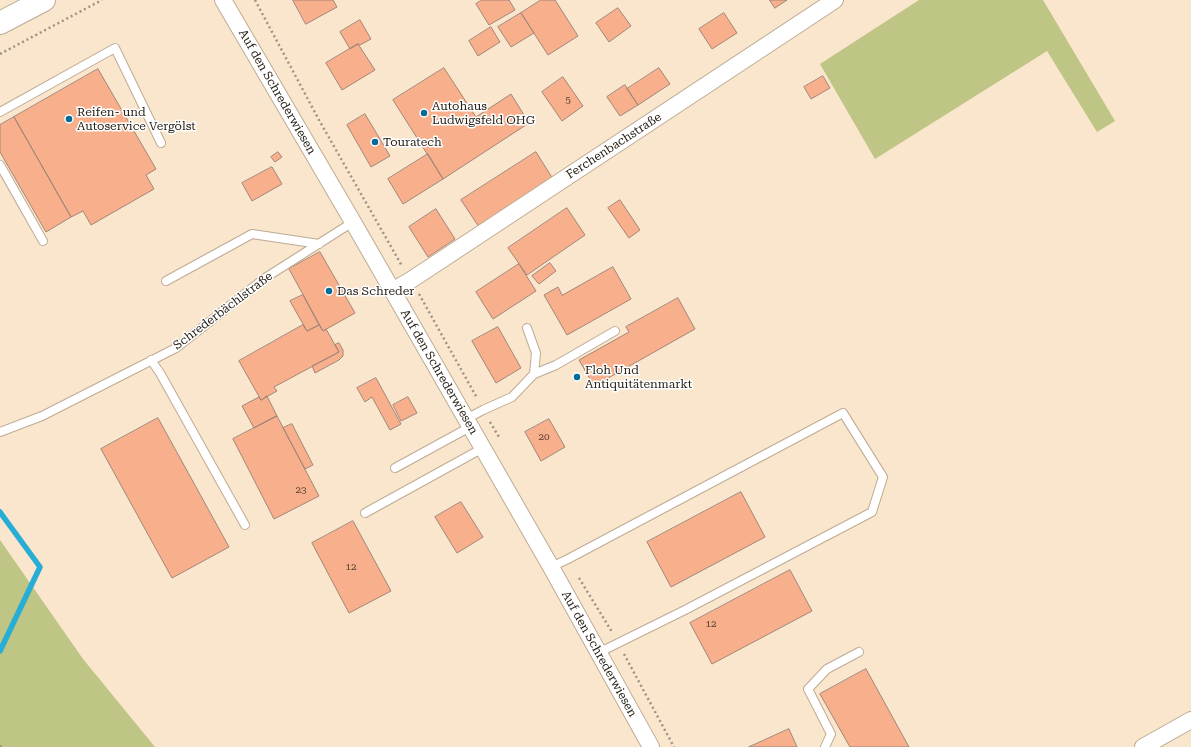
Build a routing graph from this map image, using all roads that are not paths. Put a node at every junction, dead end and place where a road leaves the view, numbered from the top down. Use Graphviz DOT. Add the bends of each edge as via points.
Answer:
graph roads {
  1 [pos="44,0"];
  2 [pos="223,0"];
  3 [pos="835,0"];
  4 [pos="0,23"];
  5 [pos="0,112"];
  6 [pos="161,143"];
  7 [pos="0,165"];
  8 [pos="353,222"];
  9 [pos="43,241"];
  10 [pos="319,244"];
  11 [pos="166,281"];
  12 [pos="392,291"];
  13 [pos="526,328"];
  14 [pos="615,331"];
  15 [pos="151,360"];
  16 [pos="534,374"];
  17 [pos="468,423"];
  18 [pos="0,432"];
  19 [pos="483,448"];
  20 [pos="395,468"];
  21 [pos="365,513"];
  22 [pos="245,525"];
  23 [pos="551,567"];
  24 [pos="859,652"];
  25 [pos="598,653"];
  26 [pos="1191,720"];
  27 [pos="651,747"];
  28 [pos="825,747"];
  29 [pos="1143,747"];
  1 -- 4 [label="street"];
  2 -- 8 [label="street, Auf den Schrederwiesen"];
  3 -- 12 [label="street, Ferchenbachstraße"];
  5 -- 6 [label="lane" via="115,48"];
  7 -- 9 [label="lane"];
  8 -- 10 [label="lane, Schrederbächlstraße"];
  8 -- 12 [label="street, Auf den Schrederwiesen"];
  10 -- 11 [label="lane" via="252,234"];
  10 -- 15 [label="lane, Schrederbächlstraße" via="265,278 176,348"];
  12 -- 17 [label="street, Auf den Schrederwiesen"];
  13 -- 16 [label="lane" via="536,353"];
  14 -- 16 [label="lane" via="556,365"];
  15 -- 18 [label="lane, Schrederbächlstraße" via="42,416"];
  15 -- 22 [label="lane"];
  16 -- 17 [label="lane" via="512,397 483,410"];
  17 -- 19 [label="street, Auf den Schrederwiesen"];
  17 -- 20 [label="lane"];
  19 -- 21 [label="lane"];
  19 -- 23 [label="street, Auf den Schrederwiesen"];
  23 -- 25 [label="street, Auf den Schrederwiesen"];
  23 -- 25 [label="lane" via="843,413 883,476 872,512"];
  24 -- 28 [label="lane" via="827,669 808,689 831,734"];
  25 -- 27 [label="street, Auf den Schrederwiesen"];
  26 -- 29 [label="street"];
}
